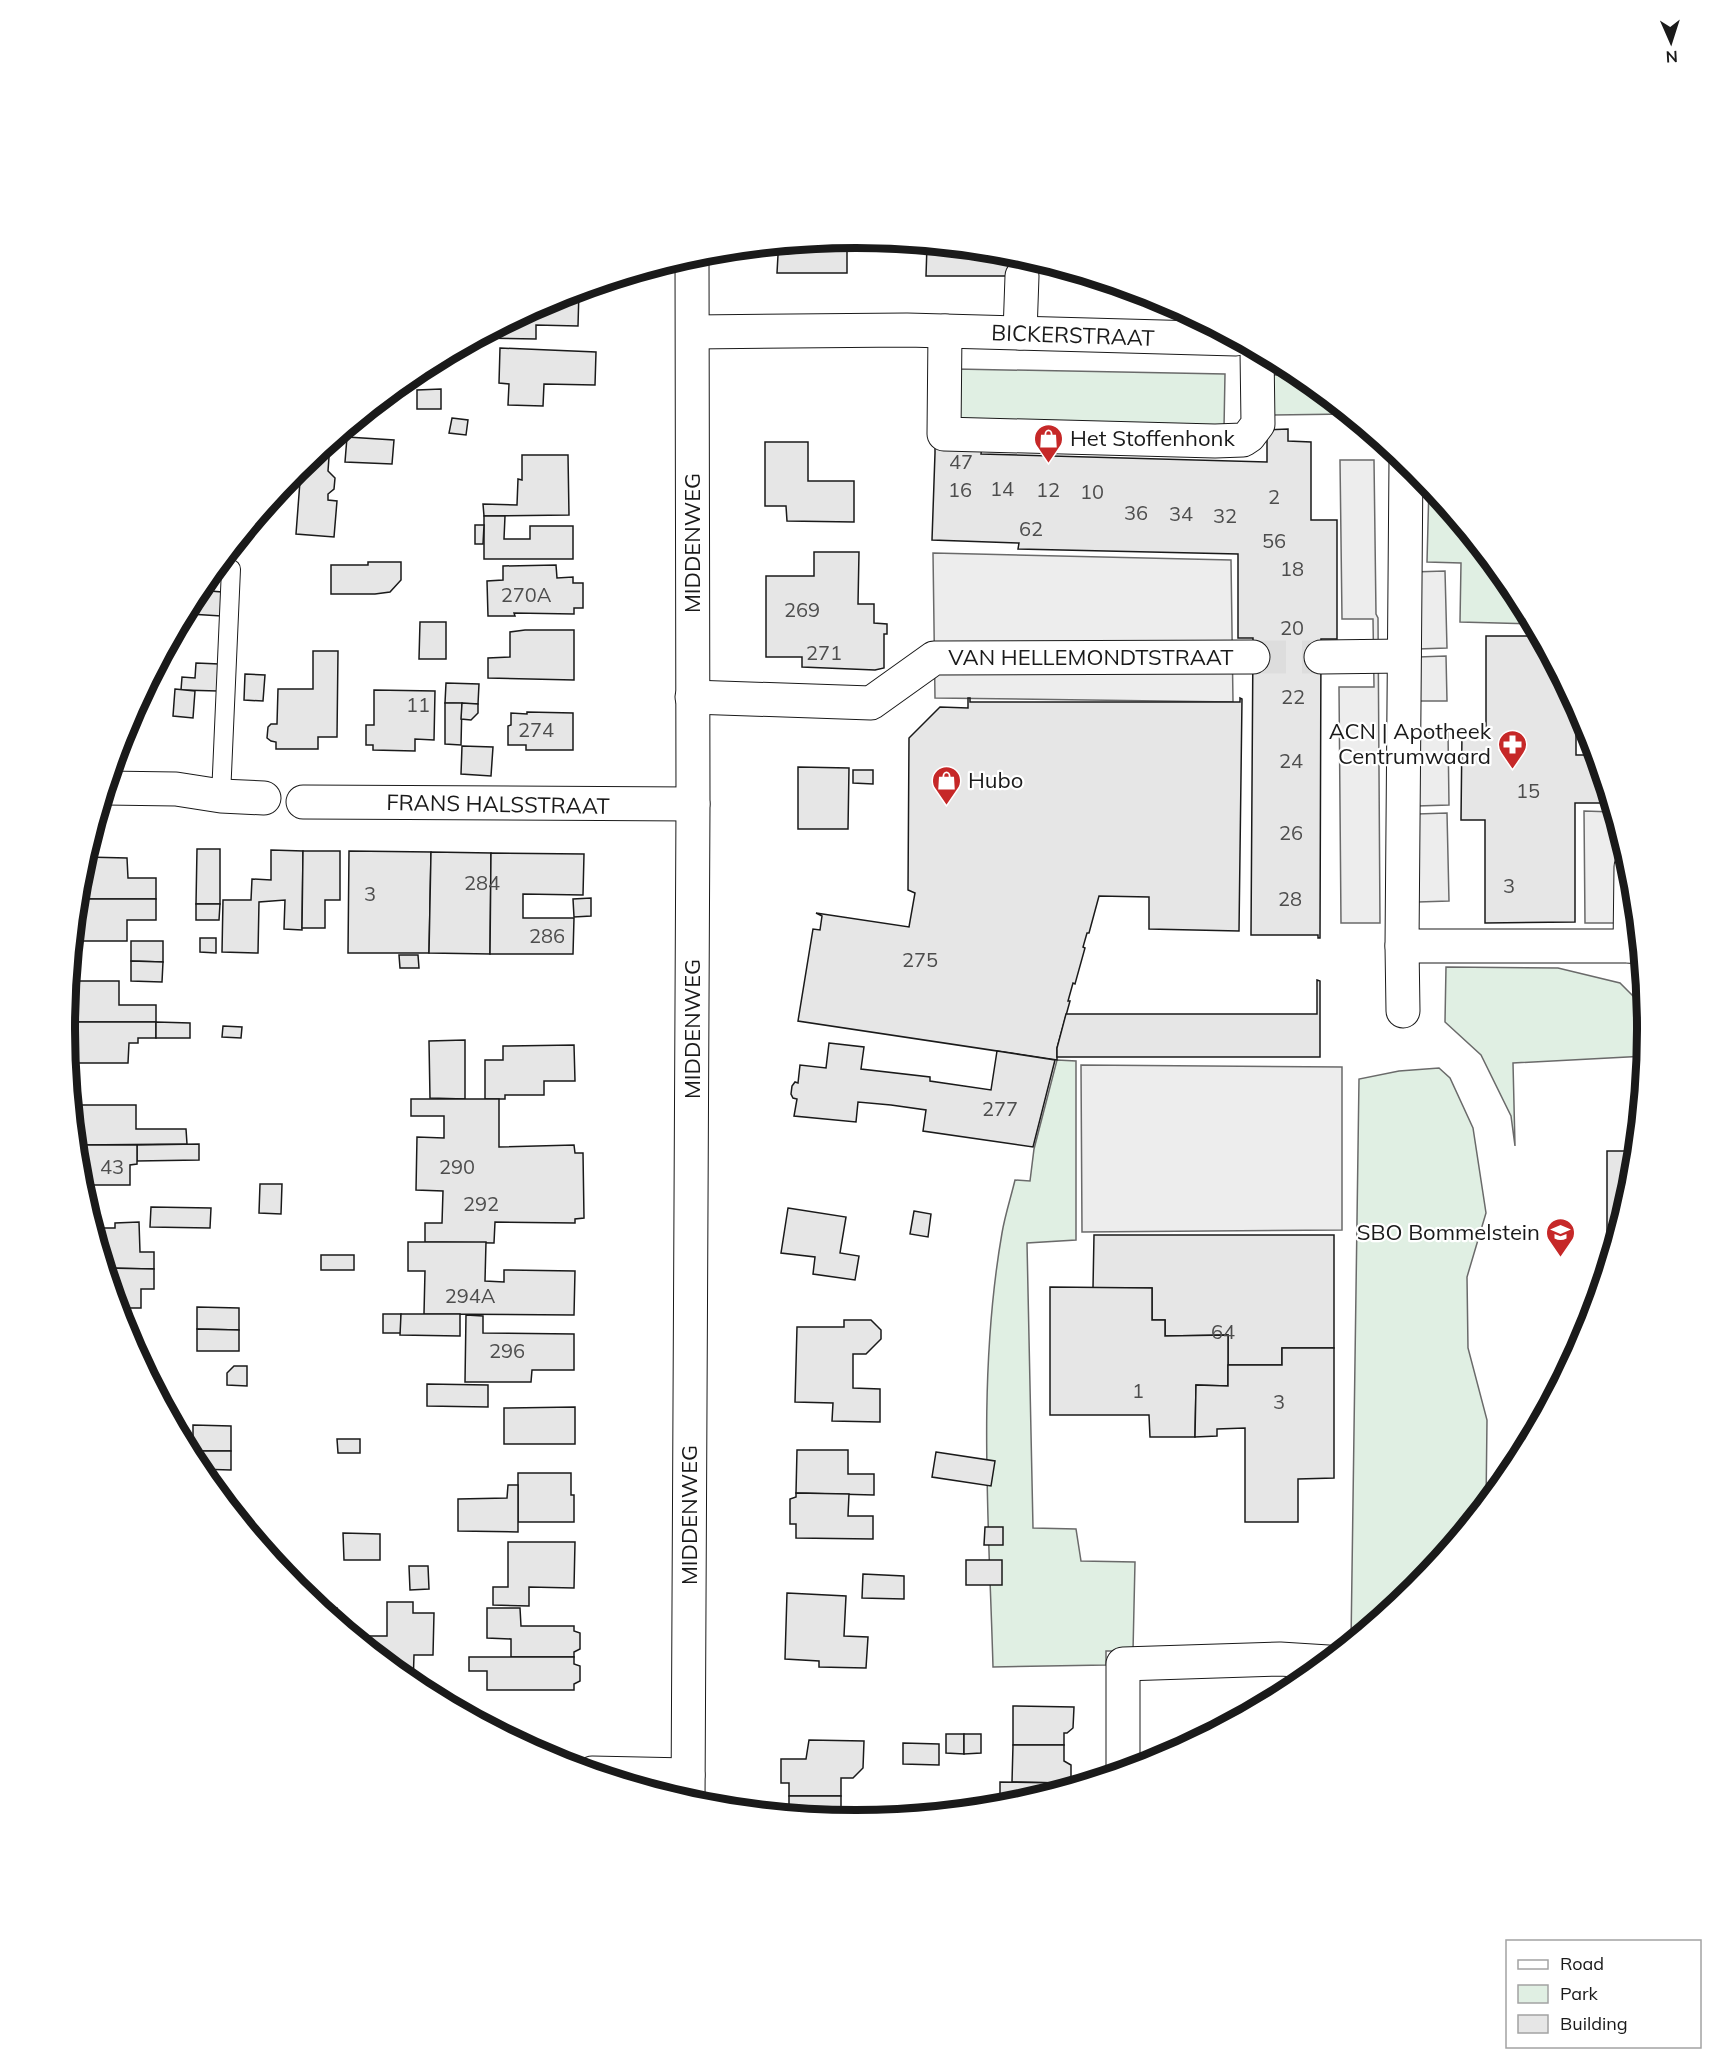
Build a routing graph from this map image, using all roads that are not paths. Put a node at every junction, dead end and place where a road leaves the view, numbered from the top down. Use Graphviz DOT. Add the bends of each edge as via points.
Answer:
graph roads {
  1 [pos="692,267"];
  2 [pos="1016,272"];
  3 [pos="945,331"];
  4 [pos="693,332"];
  5 [pos="1014,333"];
  6 [pos="1220,339"];
  7 [pos="1257,359"];
  8 [pos="1406,474"];
  9 [pos="231,569"];
  10 [pos="1404,656"];
  11 [pos="1253,657"];
  12 [pos="1321,657"];
  13 [pos="692,697"];
  14 [pos="113,788"];
  15 [pos="221,796"];
  16 [pos="264,798"];
  17 [pos="303,802"];
  18 [pos="693,804"];
  19 [pos="1402,946"];
  20 [pos="1633,946"];
  21 [pos="1403,1011"];
  22 [pos="1317,1661"];
  23 [pos="1123,1764"];
  24 [pos="642,1781"];
  25 [pos="688,1789"];
  1 -- 4 [label="street, MIDDENWEG"];
  2 -- 5 [label="street"];
  3 -- 4 [label="street, BICKERSTRAAT"];
  3 -- 5 [label="street, BICKERSTRAAT"];
  3 -- 7 [label="street" via="944,434 1243,440 1258,424"];
  4 -- 13 [label="street, MIDDENWEG"];
  5 -- 6 [label="street, BICKERSTRAAT"];
  8 -- 10 [label="street"];
  9 -- 15 [label="lane"];
  10 -- 12 [label="street"];
  10 -- 19 [label="street"];
  11 -- 13 [label="street, VAN HELLEMONDTSTRAAT" via="934,658 871,703"];
  13 -- 18 [label="street, MIDDENWEG"];
  14 -- 15 [label="street" via="176,789"];
  15 -- 16 [label="street"];
  17 -- 18 [label="street, FRANS HALSSTRAAT"];
  18 -- 25 [label="street, MIDDENWEG"];
  19 -- 20 [label="street"];
  19 -- 21 [label="street"];
  22 -- 23 [label="street" via="1123,1664"];
  24 -- 25 [label="street"];
}
